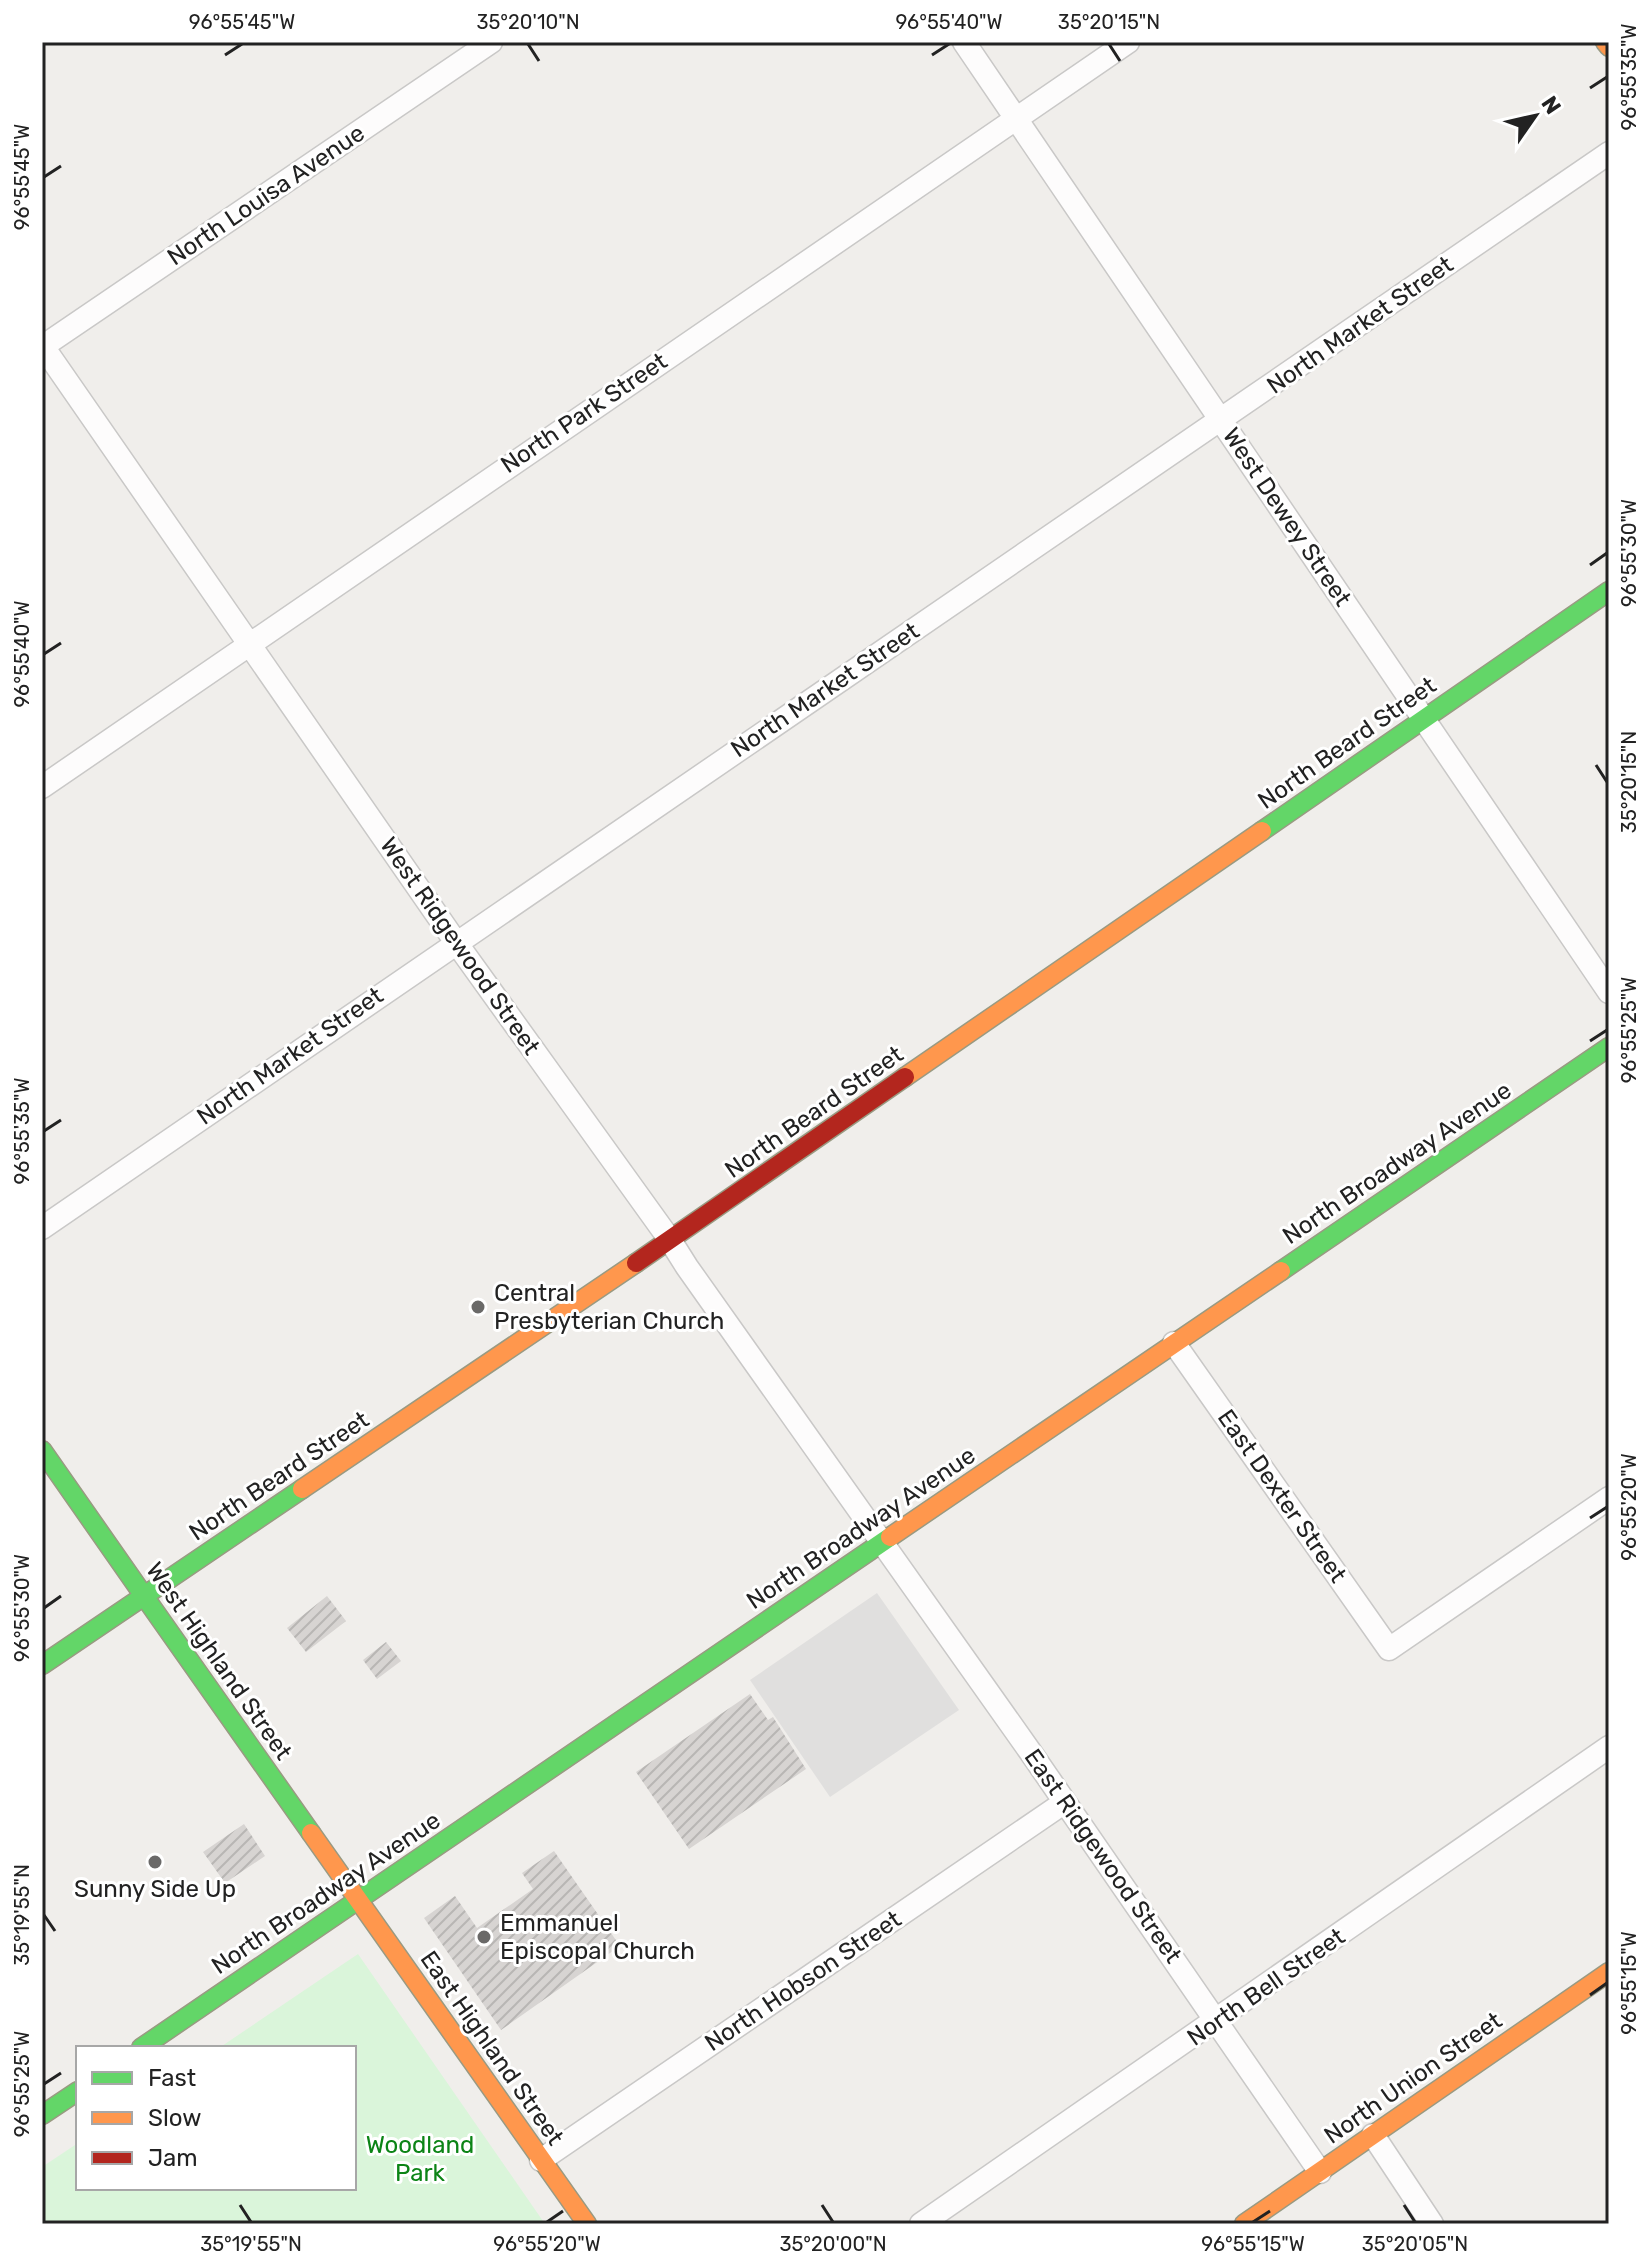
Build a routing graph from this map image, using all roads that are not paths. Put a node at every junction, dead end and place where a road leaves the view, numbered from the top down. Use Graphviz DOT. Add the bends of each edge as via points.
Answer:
graph roads {
  1 [pos="491,42"];
  2 [pos="964,42"];
  3 [pos="1128,42"];
  4 [pos="1605,42"];
  5 [pos="1609,47"];
  6 [pos="1015,118"];
  7 [pos="1609,153"];
  8 [pos="42,346"];
  9 [pos="1222,421"];
  10 [pos="1609,591"];
  11 [pos="248,643"];
  12 [pos="1424,719"];
  13 [pos="42,787"];
  14 [pos="455,941"];
  15 [pos="1609,992"];
  16 [pos="1609,1047"];
  17 [pos="42,1228"];
  18 [pos="670,1240"];
  19 [pos="1174,1343"];
  20 [pos="42,1450"];
  21 [pos="1608,1501"];
  22 [pos="883,1542"];
  23 [pos="144,1596"];
  24 [pos="42,1665"];
  25 [pos="1609,1747"];
  26 [pos="1065,1802"];
  27 [pos="358,1900"];
  28 [pos="1609,1972"];
  29 [pos="1218,2020"];
  30 [pos="144,2046"];
  31 [pos="76,2092"];
  32 [pos="42,2115"];
  33 [pos="1373,2135"];
  34 [pos="541,2160"];
  35 [pos="1320,2172"];
  36 [pos="587,2224"];
  37 [pos="921,2224"];
  38 [pos="1244,2224"];
  39 [pos="1432,2224"];
  1 -- 8 [label="street, North Louisa Avenue"];
  2 -- 6 [label="street, West Dewey Street"];
  3 -- 6 [label="street, North Park Street"];
  4 -- 5 [label="street"];
  6 -- 9 [label="street, West Dewey Street"];
  6 -- 11 [label="street, North Park Street"];
  7 -- 9 [label="street, North Market Street"];
  8 -- 11 [label="street, West Ridgewood Street"];
  9 -- 12 [label="street, West Dewey Street"];
  9 -- 14 [label="street, North Market Street"];
  10 -- 12 [label="street, North Beard Street"];
  11 -- 13 [label="street, North Park Street"];
  11 -- 14 [label="street, West Ridgewood Street"];
  12 -- 15 [label="street, West Dewey Street"];
  12 -- 18 [label="street, North Beard Street"];
  14 -- 17 [label="street, North Market Street"];
  14 -- 18 [label="street, West Ridgewood Street"];
  16 -- 19 [label="street, North Broadway Avenue"];
  18 -- 22 [label="street, West Ridgewood Street"];
  18 -- 23 [label="street, North Beard Street"];
  19 -- 21 [label="street, East Dexter Street" via="1389,1649"];
  19 -- 22 [label="street, North Broadway Avenue"];
  20 -- 23 [label="street, West Highland Street"];
  22 -- 26 [label="street, East Ridgewood Street"];
  22 -- 27 [label="street, North Broadway Avenue"];
  23 -- 24 [label="street, North Beard Street"];
  23 -- 27 [label="street, West Highland Street"];
  25 -- 29 [label="street, North Bell Street"];
  26 -- 29 [label="street, East Ridgewood Street"];
  26 -- 34 [label="street, North Hobson Street"];
  27 -- 30 [label="street, North Broadway Avenue"];
  27 -- 34 [label="street, East Highland Street"];
  28 -- 33 [label="street, North Union Street"];
  29 -- 35 [label="street, East Ridgewood Street"];
  29 -- 37 [label="street, North Bell Street"];
  31 -- 32 [label="street"];
  33 -- 35 [label="street, North Union Street"];
  33 -- 39 [label="street"];
  34 -- 36 [label="street, East Highland Street"];
  35 -- 38 [label="street, North Union Street"];
}
